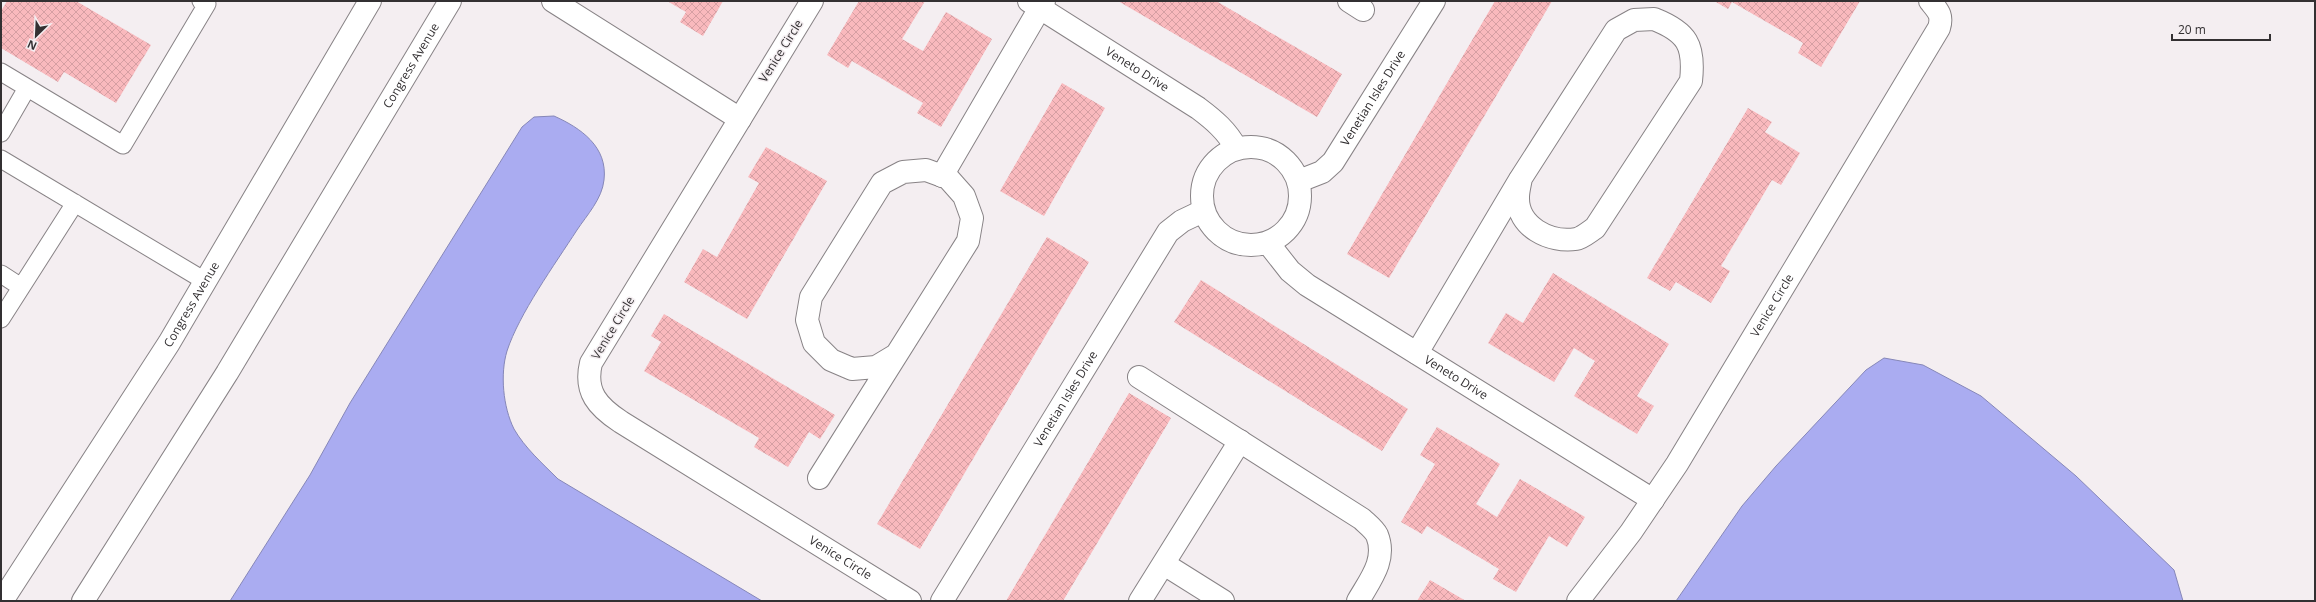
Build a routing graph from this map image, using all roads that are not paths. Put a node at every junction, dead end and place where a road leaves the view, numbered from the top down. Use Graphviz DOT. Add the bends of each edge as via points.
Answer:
graph roads {
  1 [pos="370,1"];
  2 [pos="450,1"];
  3 [pos="553,1"];
  4 [pos="812,1"];
  5 [pos="1434,1"];
  6 [pos="1930,1"];
  7 [pos="206,2"];
  8 [pos="1038,3"];
  9 [pos="1,72"];
  10 [pos="28,88"];
  11 [pos="740,119"];
  12 [pos="1,133"];
  13 [pos="1236,148"];
  14 [pos="1,159"];
  15 [pos="942,176"];
  16 [pos="1521,178"];
  17 [pos="1299,181"];
  18 [pos="75,203"];
  19 [pos="1203,211"];
  20 [pos="1268,244"];
  21 [pos="1,274"];
  22 [pos="205,281"];
  23 [pos="21,286"];
  24 [pos="1,319"];
  25 [pos="1417,353"];
  26 [pos="896,355"];
  27 [pos="1139,377"];
  28 [pos="1240,441"];
  29 [pos="818,478"];
  30 [pos="1653,500"];
  31 [pos="1164,564"];
  32 [pos="2,601"];
  33 [pos="83,601"];
  34 [pos="910,601"];
  35 [pos="942,601"];
  36 [pos="1140,601"];
  37 [pos="1223,601"];
  38 [pos="1358,601"];
  39 [pos="1578,601"];
  1 -- 22 [label="street, Congress Avenue"];
  2 -- 33 [label="street, Congress Avenue" via="228,373"];
  3 -- 11 [label="street"];
  4 -- 11 [label="street, Venice Circle"];
  5 -- 17 [label="street, Venetian Isles Drive" via="1333,162 1322,172"];
  6 -- 30 [label="street, Venice Circle" via="1942,19 1939,28 1782,292"];
  7 -- 10 [label="lane" via="123,145"];
  8 -- 13 [label="street, Veneto Drive" via="1198,108 1218,123"];
  8 -- 15 [label="street"];
  9 -- 10 [label="lane"];
  10 -- 12 [label="lane"];
  11 -- 34 [label="street, Venice Circle" via="591,363 588,375 590,388 598,403 621,422"];
  13 -- 17 [label="street" via="1261,147 1282,156 1296,173"];
  13 -- 19 [label="street" via="1219,158 1206,176 1201,198"];
  14 -- 18 [label="lane"];
  15 -- 26 [label="street" via="948,178 964,196 972,218 968,241"];
  15 -- 26 [label="street" via="926,170 903,172 882,183 811,297 808,320 814,343 831,360 852,369 876,367"];
  16 -- 16 [label="street" via="1616,30 1634,20 1654,19 1673,26 1687,41 1693,61 1691,81 1595,228 1578,238 1557,240 1538,233 1524,218 1518,198"];
  16 -- 25 [label="street"];
  17 -- 20 [label="street" via="1302,195 1297,217 1284,234"];
  18 -- 22 [label="lane"];
  18 -- 23 [label="lane"];
  19 -- 20 [label="street" via="1221,236 1242,245"];
  19 -- 35 [label="street, Venetian Isles Drive" via="1182,221 1168,232"];
  20 -- 25 [label="street, Veneto Drive" via="1290,271 1307,285"];
  21 -- 23 [label="lane"];
  22 -- 32 [label="street, Congress Avenue" via="169,343"];
  23 -- 24 [label="lane"];
  25 -- 30 [label="street, Veneto Drive"];
  26 -- 29 [label="street"];
  27 -- 28 [label="street"];
  28 -- 31 [label="street"];
  28 -- 38 [label="street" via="1362,519 1376,534 1380,552 1378,567"];
  30 -- 39 [label="street, Venice Circle"];
  31 -- 36 [label="street"];
  31 -- 37 [label="street"];
}
